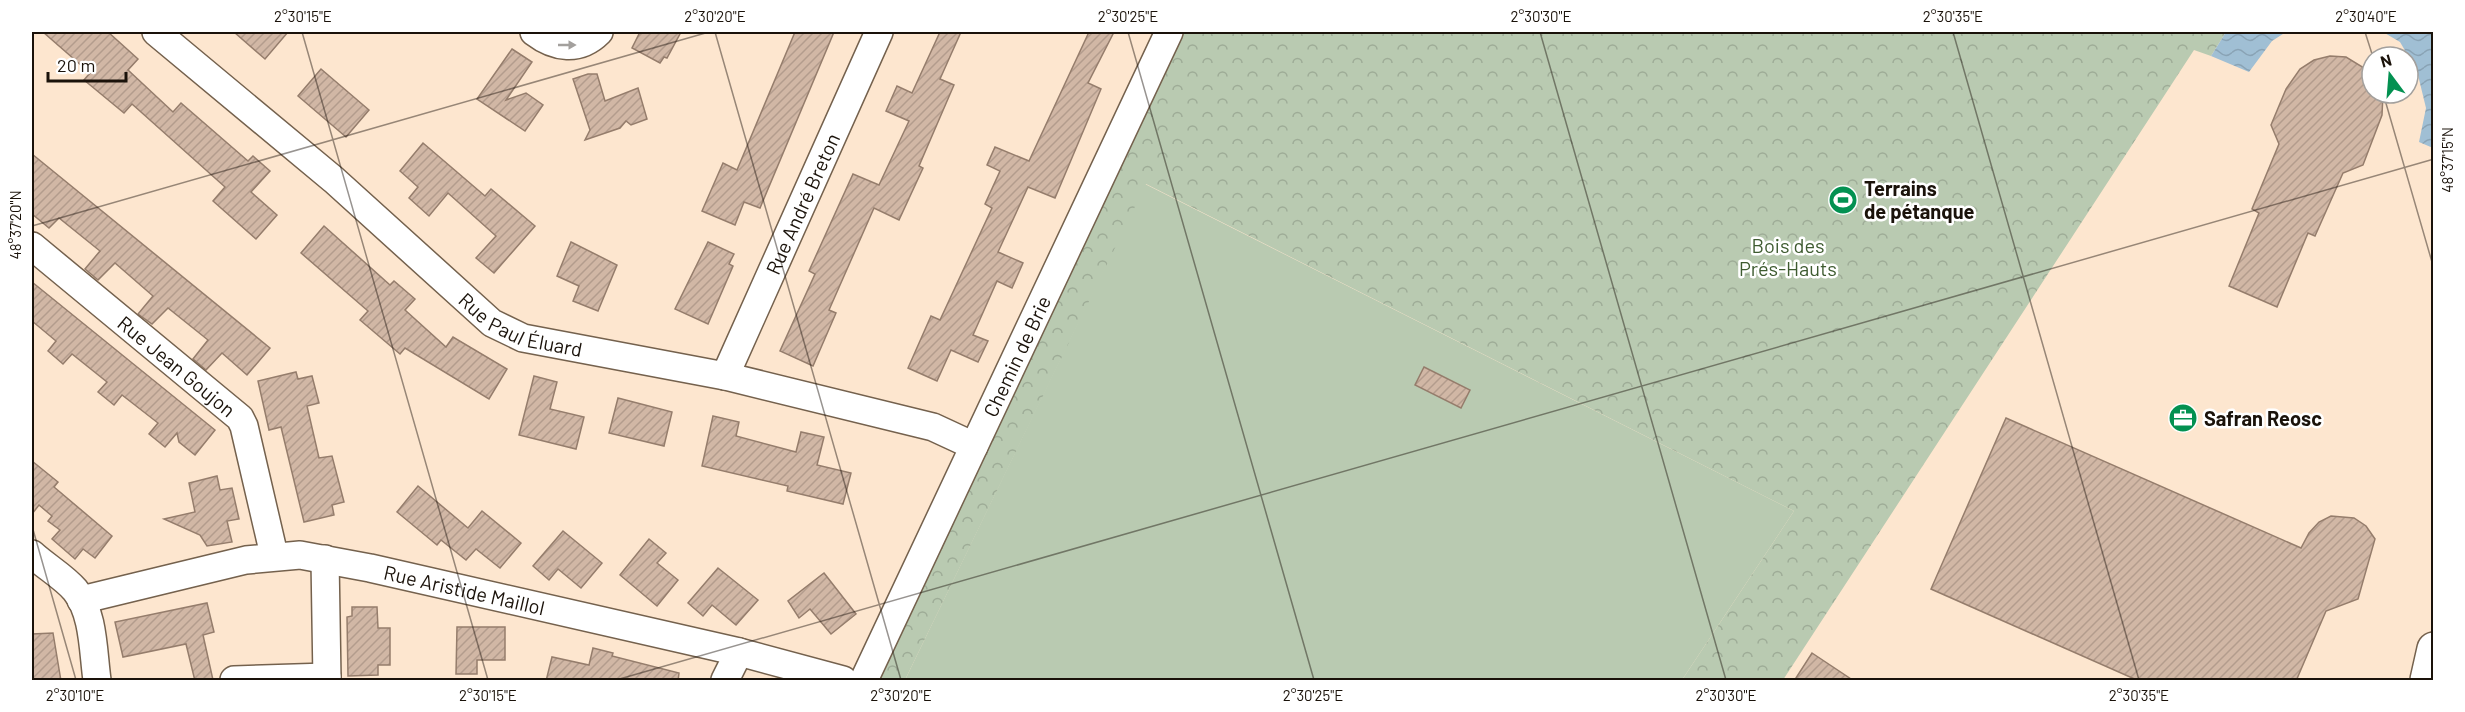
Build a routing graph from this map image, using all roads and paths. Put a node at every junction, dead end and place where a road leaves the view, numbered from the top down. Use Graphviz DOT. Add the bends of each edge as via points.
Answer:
graph roads {
  1 [pos="534,32"];
  2 [pos="600,32"];
  3 [pos="879,32"];
  4 [pos="1169,32"];
  5 [pos="162,33"];
  6 [pos="32,246"];
  7 [pos="725,376"];
  8 [pos="974,446"];
  9 [pos="32,554"];
  10 [pos="274,555"];
  11 [pos="325,559"];
  12 [pos="81,600"];
  13 [pos="2433,649"];
  14 [pos="739,652"];
  15 [pos="327,679"];
  16 [pos="234,680"];
  17 [pos="97,681"];
  18 [pos="725,681"];
  19 [pos="843,681"];
  20 [pos="864,681"];
  21 [pos="2427,681"];
  1 -- 2 [label="street, one-way" via="559,46 586,42"];
  3 -- 7 [label="street, Rue André Breton"];
  4 -- 8 [label="street, Chemin de Brie"];
  5 -- 7 [label="street, Rue Paul Éluard" via="334,180 492,323 523,338"];
  6 -- 10 [label="street, Rue Jean Goujon" via="240,418"];
  7 -- 8 [label="street, Rue Paul Éluard" via="933,427"];
  8 -- 20 [label="street, Chemin de Brie"];
  9 -- 12 [label="street" via="75,590"];
  10 -- 11 [label="street, Rue Aristide Maillol"];
  10 -- 12 [label="street, Rue Aristide Maillol"];
  11 -- 14 [label="street, Rue Aristide Maillol"];
  11 -- 15 [label="street"];
  12 -- 17 [label="street" via="88,616"];
  13 -- 21 [label="street"];
  14 -- 18 [label="street"];
  14 -- 19 [label="street, Rue Aristide Maillol"];
  15 -- 16 [label="street"];
}
